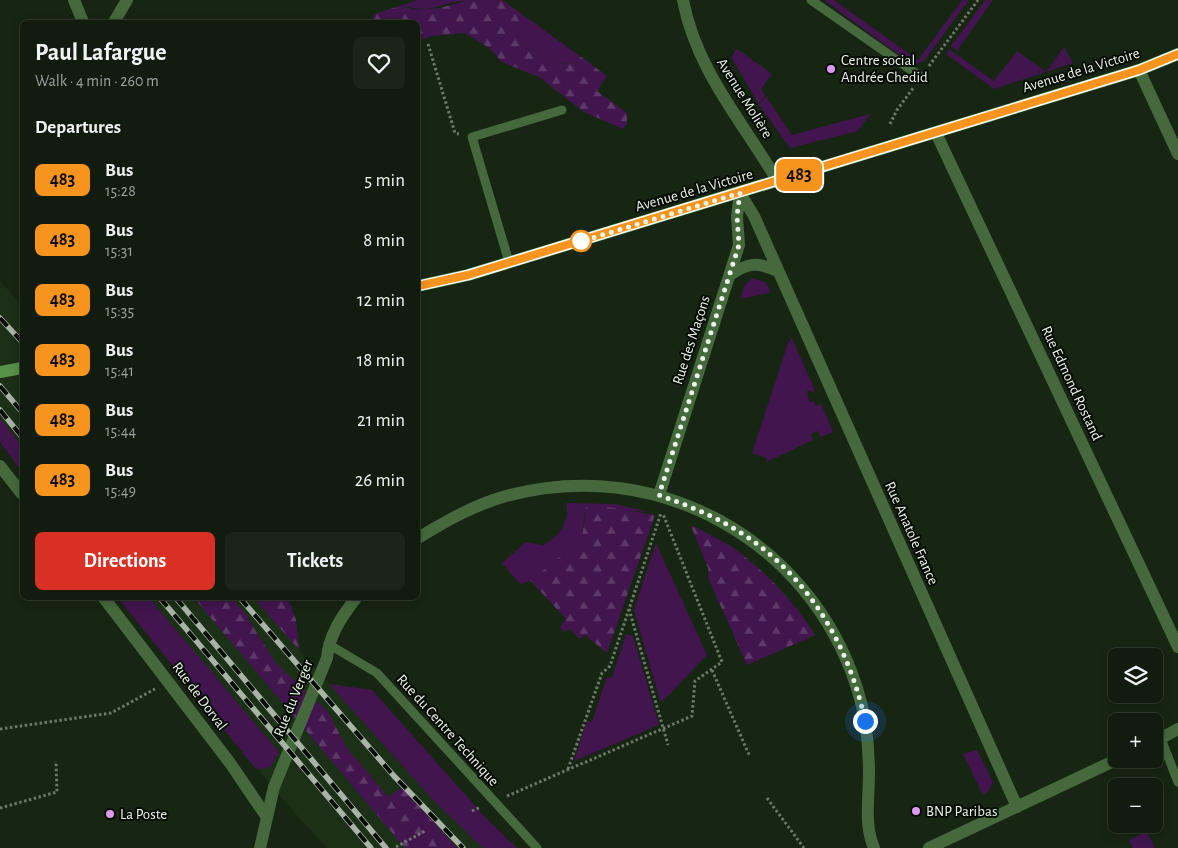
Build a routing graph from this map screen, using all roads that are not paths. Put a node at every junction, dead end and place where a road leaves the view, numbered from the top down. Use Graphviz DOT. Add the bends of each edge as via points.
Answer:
graph roads {
  1 [pos="74,0"];
  2 [pos="127,0"];
  3 [pos="683,0"];
  4 [pos="812,0"];
  5 [pos="82,20"];
  6 [pos="115,20"];
  7 [pos="1178,54"];
  8 [pos="1139,70"];
  9 [pos="921,77"];
  10 [pos="562,110"];
  11 [pos="936,133"];
  12 [pos="1178,154"];
  13 [pos="778,182"];
  14 [pos="740,193"];
  15 [pos="509,262"];
  16 [pos="778,271"];
  17 [pos="729,276"];
  18 [pos="420,286"];
  19 [pos="20,368"];
  20 [pos="0,372"];
  21 [pos="0,466"];
  22 [pos="20,491"];
  23 [pos="659,495"];
  24 [pos="420,537"];
  25 [pos="106,600"];
  26 [pos="355,600"];
  27 [pos="328,644"];
  28 [pos="1178,647"];
  29 [pos="1178,729"];
  30 [pos="1163,737"];
  31 [pos="1163,752"];
  32 [pos="1108,764"];
  33 [pos="1178,782"];
  34 [pos="1017,807"];
  35 [pos="266,816"];
  36 [pos="932,847"];
  37 [pos="260,848"];
  38 [pos="536,848"];
  39 [pos="874,848"];
  1 -- 5 [label="street"];
  2 -- 6 [label="street"];
  3 -- 13 [label="street, Avenue Molière" via="704,66"];
  4 -- 9 [label="lane"];
  7 -- 8 [label="street, Avenue de la Victoire"];
  8 -- 11 [label="street, Avenue de la Victoire"];
  8 -- 12 [label="street"];
  10 -- 15 [label="lane" via="472,137"];
  11 -- 13 [label="street, Avenue de la Victoire"];
  11 -- 28 [label="street, Rue Edmond Rostand"];
  13 -- 14 [label="street, Avenue de la Victoire"];
  14 -- 15 [label="street, Avenue de la Victoire"];
  14 -- 16 [label="street, Rue Anatole France"];
  14 -- 17 [label="street, Rue des Maçons" via="737,216 740,238"];
  15 -- 18 [label="street, Avenue de la Victoire"];
  16 -- 17 [label="street" via="756,263 743,266"];
  16 -- 34 [label="street, Rue Anatole France"];
  17 -- 23 [label="street, Rue des Maçons"];
  19 -- 20 [label="street"];
  21 -- 22 [label="street"];
  23 -- 24 [label="street" via="596,486 543,489 484,504"];
  23 -- 39 [label="street" via="713,517 754,542 793,577 827,622 848,664 864,715 869,773 868,833"];
  25 -- 35 [label="street, Rue de Dorval"];
  26 -- 27 [label="street, Rue du Verger"];
  27 -- 35 [label="street, Rue du Verger" via="327,658 274,787"];
  27 -- 38 [label="lane, Rue du Centre Technique" via="377,673"];
  29 -- 30 [label="street"];
  31 -- 33 [label="lane"];
  32 -- 34 [label="street"];
  34 -- 36 [label="street"];
  35 -- 37 [label="street, Rue du Verger"];
}
